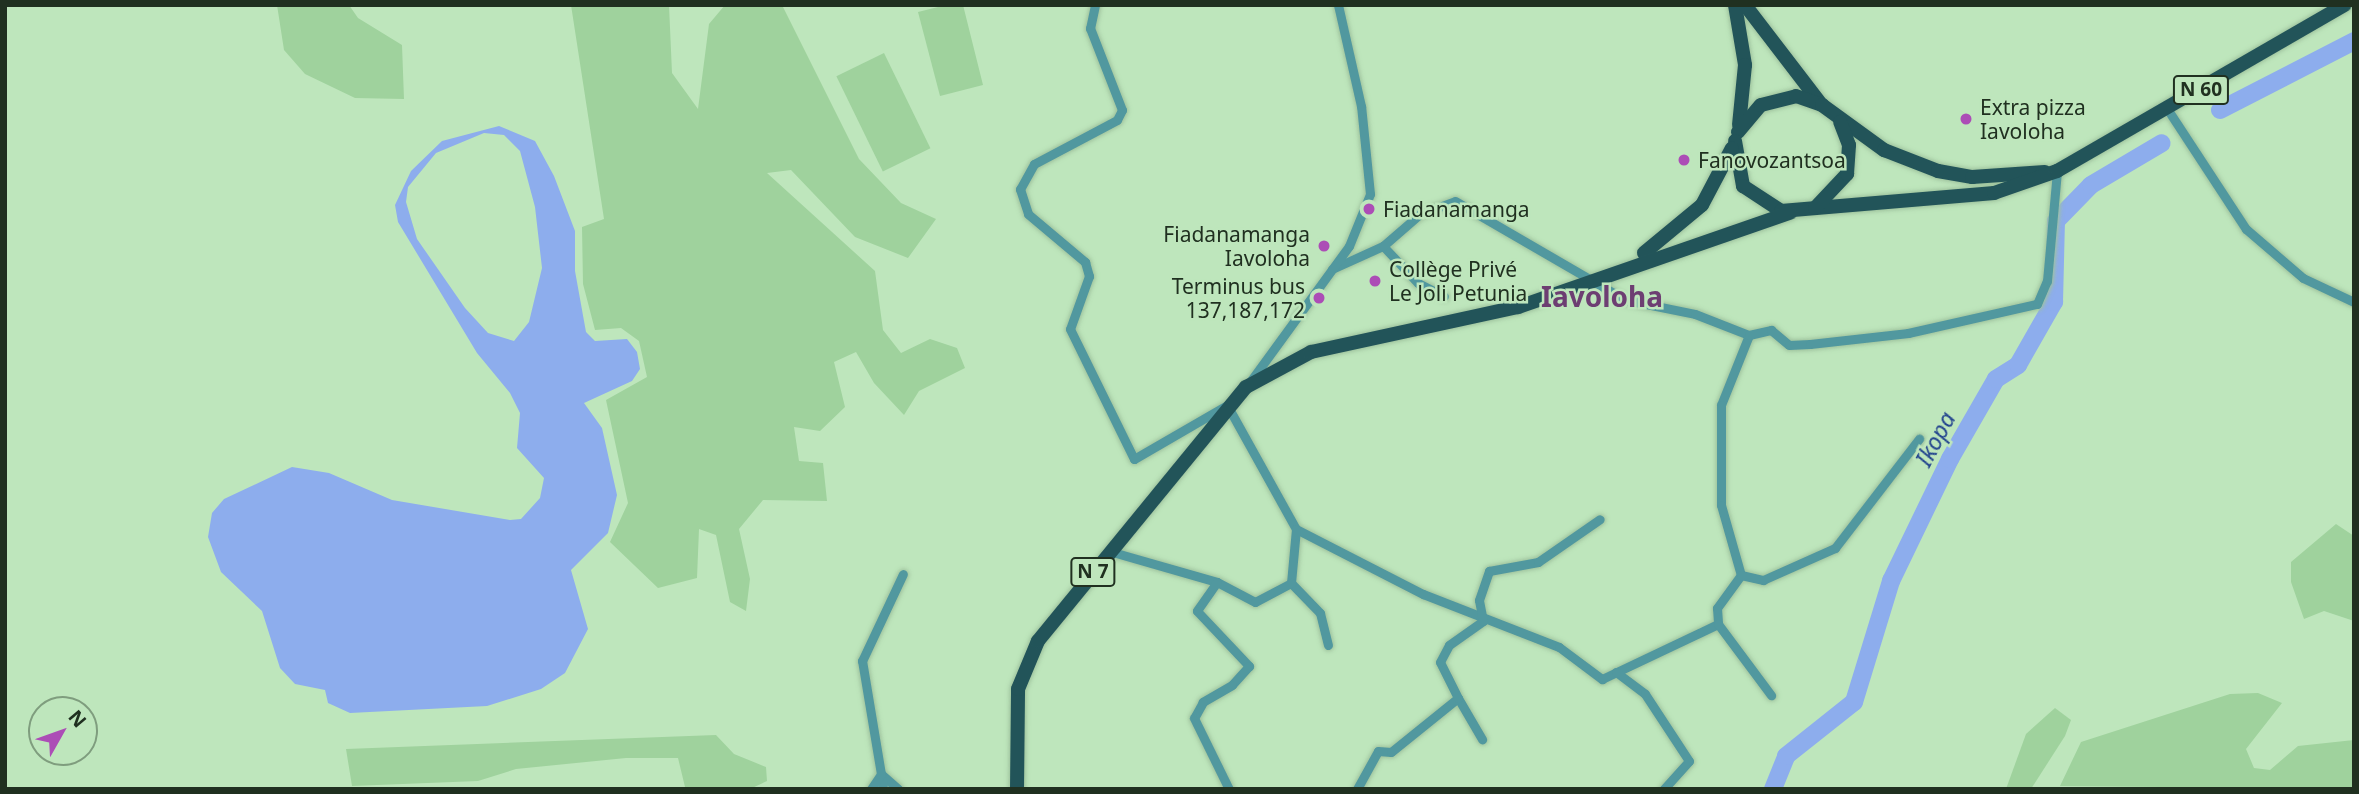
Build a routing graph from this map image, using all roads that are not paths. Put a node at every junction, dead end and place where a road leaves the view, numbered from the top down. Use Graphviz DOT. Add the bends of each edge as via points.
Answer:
graph roads {
  1 [pos="1095,5"];
  2 [pos="1338,5"];
  3 [pos="1735,5"];
  4 [pos="1745,5"];
  5 [pos="2344,5"];
  6 [pos="1822,105"];
  7 [pos="2168,110"];
  8 [pos="1837,118"];
  9 [pos="1737,136"];
  10 [pos="2057,171"];
  11 [pos="1797,212"];
  12 [pos="1383,246"];
  13 [pos="1332,270"];
  14 [pos="1608,273"];
  15 [pos="1593,280"];
  16 [pos="1444,296"];
  17 [pos="2354,302"];
  18 [pos="1749,335"];
  19 [pos="1246,387"];
  20 [pos="1227,405"];
  21 [pos="1919,439"];
  22 [pos="1600,519"];
  23 [pos="1296,529"];
  24 [pos="1109,551"];
  25 [pos="903,574"];
  26 [pos="1741,575"];
  27 [pos="1217,582"];
  28 [pos="1292,583"];
  29 [pos="1483,621"];
  30 [pos="1718,624"];
  31 [pos="1328,645"];
  32 [pos="1616,672"];
  33 [pos="1771,695"];
  34 [pos="1458,698"];
  35 [pos="1482,739"];
  36 [pos="881,774"];
  37 [pos="871,789"];
  38 [pos="883,789"];
  39 [pos="898,789"];
  40 [pos="1017,789"];
  41 [pos="1229,789"];
  42 [pos="1357,789"];
  43 [pos="1664,789"];
  1 -- 20 [label="street" via="1090,27 1122,110 1117,120 1034,164 1025,174 1022,203 1045,232 1085,262 1089,276 1070,329 1134,459"];
  2 -- 13 [label="street" via="1361,106 1370,194 1349,246"];
  3 -- 9 [label="main road" via="1745,65"];
  4 -- 6 [label="main road"];
  5 -- 7 [label="main road, N 60"];
  6 -- 8 [label="main road"];
  6 -- 9 [label="main road" via="1796,96 1769,101"];
  7 -- 10 [label="main road, N 60"];
  7 -- 17 [label="street" via="2246,229 2303,278"];
  8 -- 10 [label="main road" via="1884,150 1938,170 1972,177"];
  8 -- 11 [label="main road" via="1849,145 1847,174 1830,198"];
  9 -- 11 [label="main road" via="1735,169 1749,193"];
  9 -- 14 [label="main road" via="1702,205 1657,246"];
  10 -- 11 [label="main road" via="1994,193"];
  10 -- 18 [label="street" via="2047,281 2037,304 1908,332 1810,344 1790,345 1770,330"];
  11 -- 14 [label="main road"];
  12 -- 13 [label="street"];
  12 -- 15 [label="street" via="1420,214 1455,201"];
  12 -- 16 [label="street" via="1418,283"];
  13 -- 19 [label="street"];
  14 -- 15 [label="main road, N 7"];
  15 -- 18 [label="street" via="1626,300 1695,314"];
  15 -- 19 [label="main road, N 7" via="1518,307 1334,344 1294,358"];
  18 -- 26 [label="street" via="1721,405 1721,505"];
  19 -- 20 [label="main road, N 7"];
  20 -- 23 [label="street"];
  20 -- 24 [label="main road, N 7"];
  21 -- 26 [label="street" via="1835,548 1763,580"];
  22 -- 29 [label="street" via="1538,562 1489,571 1479,600"];
  23 -- 28 [label="street"];
  23 -- 29 [label="street"];
  24 -- 27 [label="street"];
  24 -- 40 [label="main road, N 7" via="1043,634 1024,671 1016,708"];
  25 -- 36 [label="street" via="862,661"];
  26 -- 30 [label="street" via="1722,595"];
  27 -- 28 [label="street" via="1255,602"];
  27 -- 41 [label="street" via="1197,611 1249,666 1232,685 1203,702 1194,718"];
  28 -- 31 [label="street" via="1320,613"];
  29 -- 32 [label="street" via="1559,647 1602,679"];
  29 -- 34 [label="street" via="1449,646 1440,662"];
  30 -- 32 [label="street"];
  30 -- 33 [label="street"];
  32 -- 43 [label="street" via="1645,694 1689,761"];
  34 -- 35 [label="street"];
  34 -- 42 [label="street" via="1391,752 1378,751"];
  36 -- 37 [label="street"];
  36 -- 38 [label="street"];
  36 -- 39 [label="street"];
}
